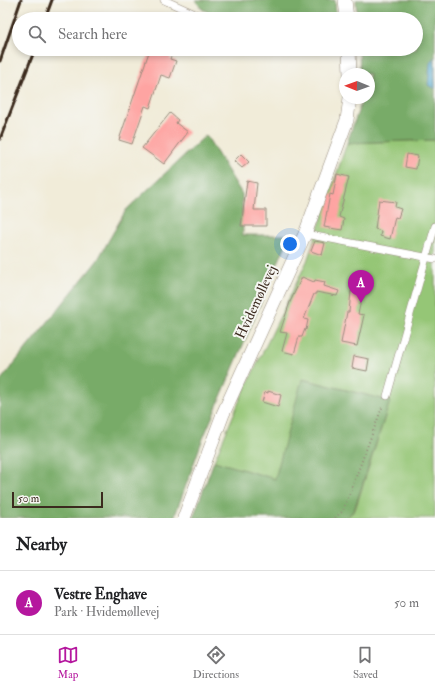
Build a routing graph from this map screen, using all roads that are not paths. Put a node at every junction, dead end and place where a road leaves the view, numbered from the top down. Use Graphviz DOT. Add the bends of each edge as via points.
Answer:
graph roads {
  1 [pos="164,0"];
  2 [pos="345,0"];
  3 [pos="191,12"];
  4 [pos="346,12"];
  5 [pos="349,56"];
  6 [pos="350,68"];
  7 [pos="349,104"];
  8 [pos="435,226"];
  9 [pos="305,234"];
  10 [pos="426,257"];
  11 [pos="435,259"];
  12 [pos="387,396"];
  13 [pos="184,518"];
  1 -- 3 [label="lane"];
  2 -- 4 [label="street"];
  5 -- 6 [label="street"];
  7 -- 9 [label="street, Hvidemøllevej" via="347,120"];
  8 -- 10 [label="lane"];
  9 -- 10 [label="lane"];
  9 -- 13 [label="street, Hvidemøllevej" via="222,414"];
  10 -- 11 [label="lane"];
  10 -- 12 [label="lane"];
}
